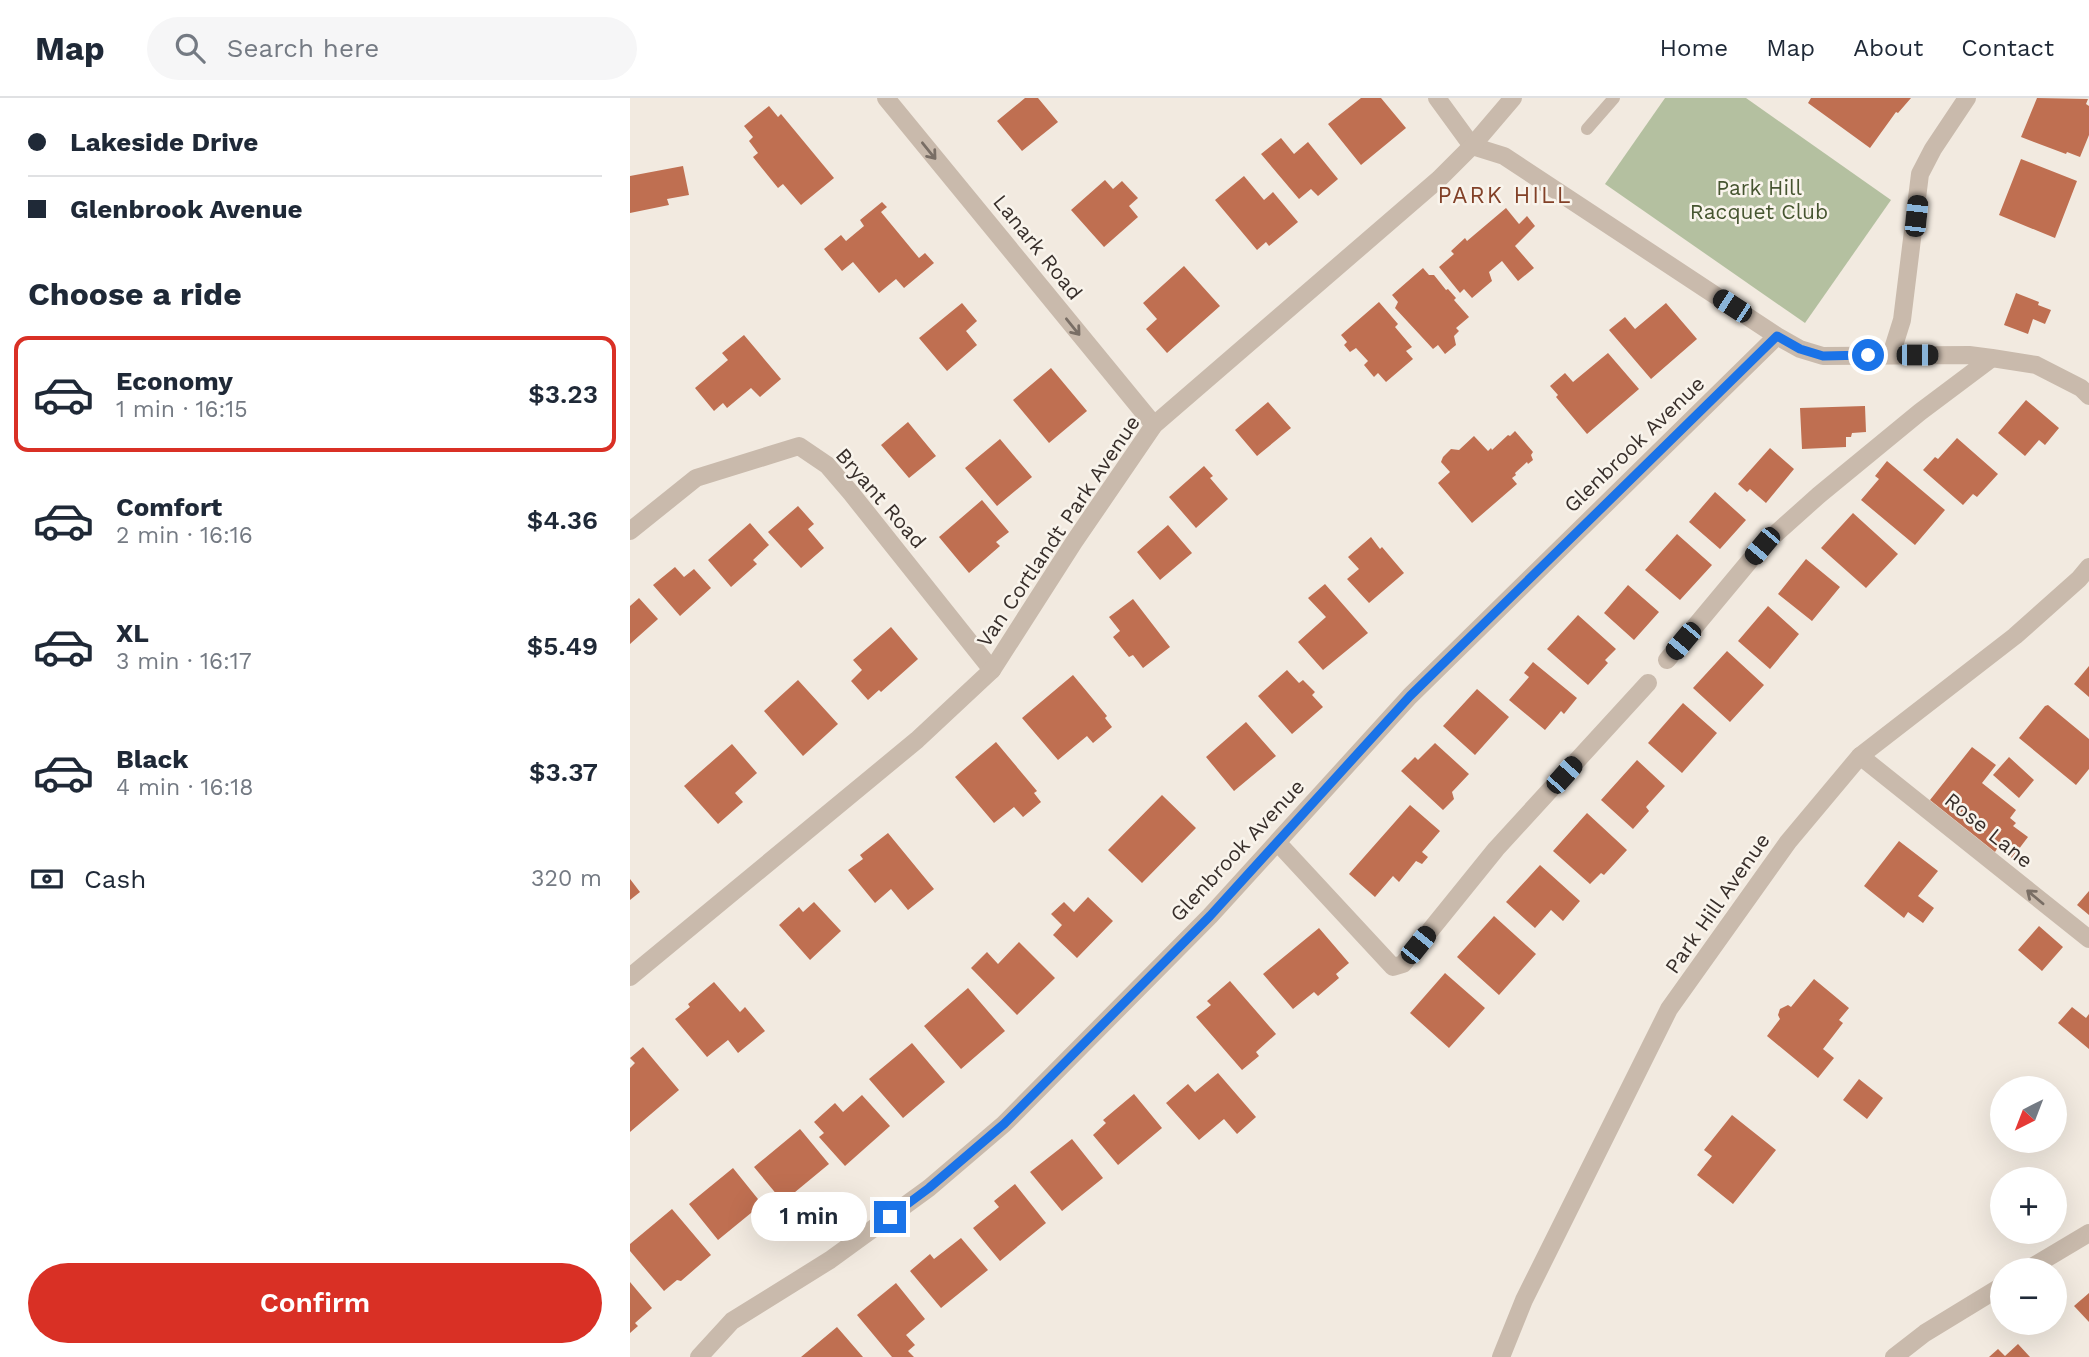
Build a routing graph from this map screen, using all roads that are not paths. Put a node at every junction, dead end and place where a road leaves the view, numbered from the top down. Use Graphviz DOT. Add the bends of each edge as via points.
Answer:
graph roads {
  1 [pos="886,98"];
  2 [pos="1437,98"];
  3 [pos="1513,98"];
  4 [pos="1614,98"];
  5 [pos="1967,98"];
  6 [pos="1587,129"];
  7 [pos="1472,146"];
  8 [pos="1777,336"];
  9 [pos="1891,355"];
  10 [pos="1992,358"];
  11 [pos="2089,396"];
  12 [pos="1154,425"];
  13 [pos="630,531"];
  14 [pos="2089,567"];
  15 [pos="1667,660"];
  16 [pos="992,670"];
  17 [pos="1648,683"];
  18 [pos="1860,756"];
  19 [pos="1277,842"];
  20 [pos="2089,939"];
  21 [pos="630,977"];
  22 [pos="2089,1233"];
  23 [pos="2047,1258"];
  24 [pos="1990,1293"];
  25 [pos="699,1357"];
  26 [pos="1501,1357"];
  27 [pos="1894,1357"];
  1 -- 12 [label="street, Lanark Road, one-way"];
  2 -- 7 [label="street"];
  3 -- 7 [label="street, Van Cortlandt Park Avenue"];
  4 -- 6 [label="lane"];
  5 -- 9 [label="street" via="1920,174 1902,320"];
  7 -- 8 [label="street" via="1504,156"];
  7 -- 12 [label="street, Van Cortlandt Park Avenue"];
  8 -- 9 [label="street" via="1823,356"];
  8 -- 19 [label="street, Glenbrook Avenue" via="1410,696"];
  9 -- 10 [label="street"];
  10 -- 11 [label="street" via="2036,365"];
  10 -- 15 [label="street" via="1920,412 1762,546"];
  12 -- 16 [label="street, Van Cortlandt Park Avenue"];
  13 -- 16 [label="street, Bryant Road" via="696,478 799,446 827,465"];
  14 -- 18 [label="street, Park Hill Avenue" via="2015,636"];
  16 -- 21 [label="street, Van Cortlandt Park Avenue" via="917,740"];
  17 -- 19 [label="street" via="1496,849 1403,964 1393,967"];
  20 -- 18 [label="street, Rose Lane, one-way"];
  18 -- 26 [label="street, Park Hill Avenue" via="1788,842 1669,1009 1524,1300"];
  19 -- 25 [label="street, Glenbrook Avenue" via="1004,1124 929,1188 830,1260 732,1321"];
  22 -- 23 [label="street"];
  24 -- 27 [label="street"];
}
